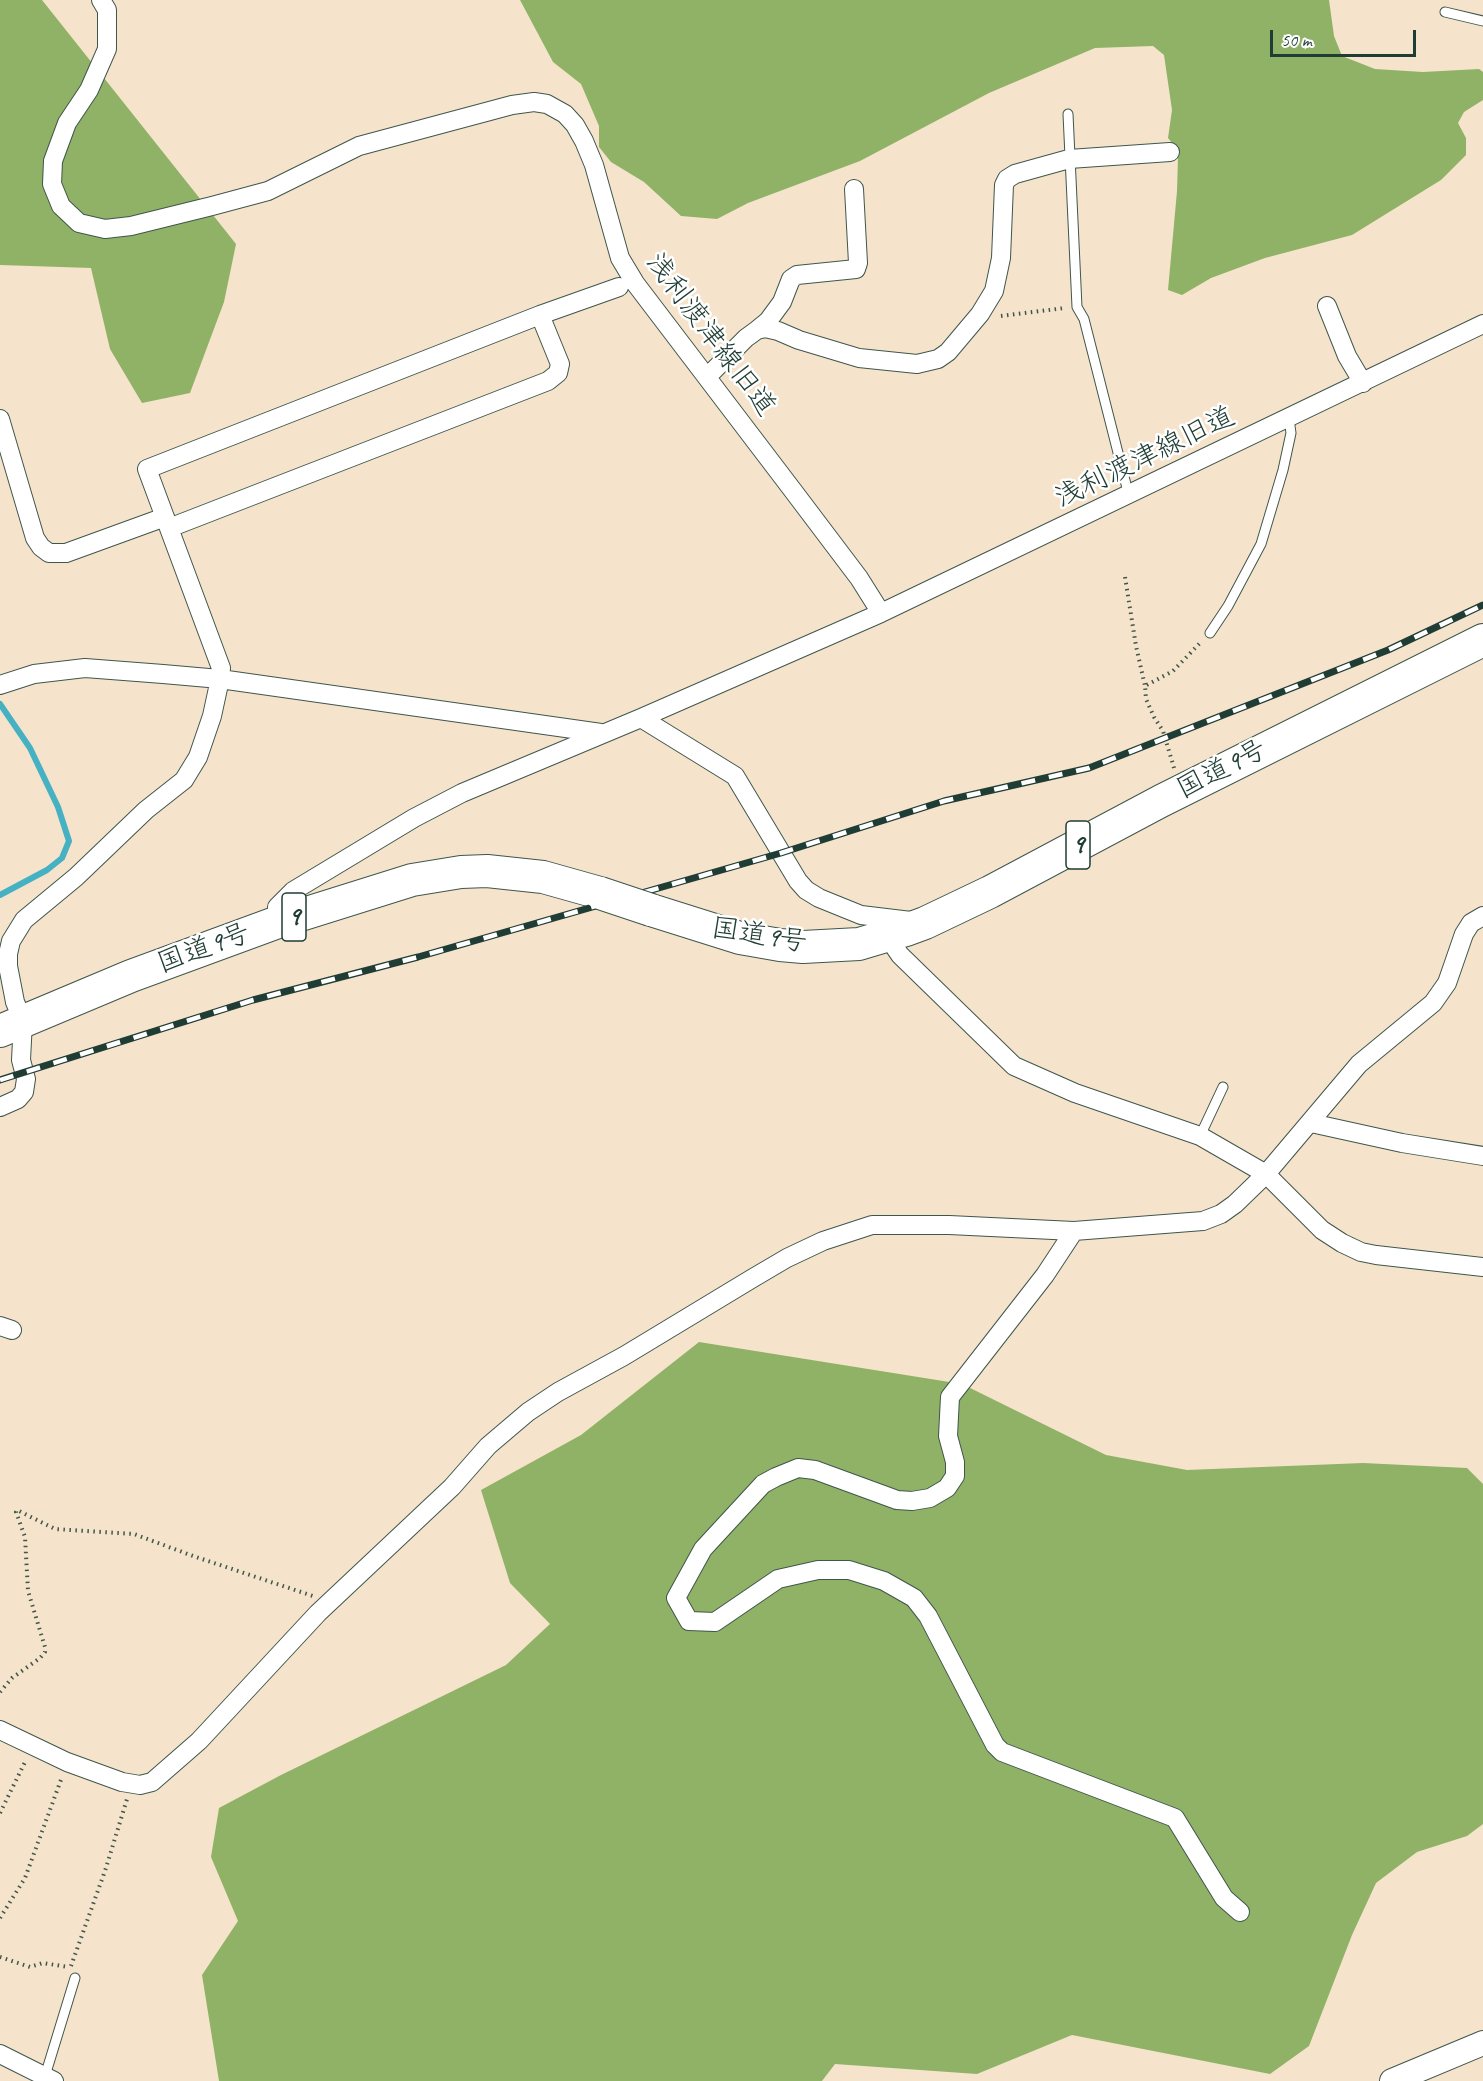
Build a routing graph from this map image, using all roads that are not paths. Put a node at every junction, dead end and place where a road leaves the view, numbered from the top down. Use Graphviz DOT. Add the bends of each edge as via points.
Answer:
graph roads {
  1 [pos="101,0"];
  2 [pos="1445,12"];
  3 [pos="1483,21"];
  4 [pos="1068,114"];
  5 [pos="1170,153"];
  6 [pos="1069,159"];
  7 [pos="854,189"];
  8 [pos="619,286"];
  9 [pos="1327,306"];
  10 [pos="540,315"];
  11 [pos="1483,324"];
  12 [pos="757,330"];
  13 [pos="707,377"];
  14 [pos="1363,383"];
  15 [pos="0,418"];
  16 [pos="1289,418"];
  17 [pos="1128,496"];
  18 [pos="167,522"];
  19 [pos="881,613"];
  20 [pos="1210,633"];
  21 [pos="1483,640"];
  22 [pos="220,679"];
  23 [pos="0,685"];
  24 [pos="642,718"];
  25 [pos="602,734"];
  26 [pos="1483,916"];
  27 [pos="278,922"];
  28 [pos="925,923"];
  29 [pos="887,936"];
  30 [pos="11,1026"];
  31 [pos="1222,1087"];
  32 [pos="0,1107"];
  33 [pos="1311,1123"];
  34 [pos="1200,1136"];
  35 [pos="1483,1156"];
  36 [pos="1266,1174"];
  37 [pos="1074,1231"];
  38 [pos="1483,1267"];
  39 [pos="0,1730"];
  40 [pos="1240,1912"];
  41 [pos="75,1978"];
  42 [pos="1483,2043"];
  43 [pos="0,2054"];
  44 [pos="50,2079"];
  45 [pos="1392,2081"];
  1 -- 13 [label="street, 浅利渡津線旧道" via="106,10 107,49 89,90 66,123 53,161 52,184 61,206 79,223 105,229 131,226 213,206 267,191 359,146 512,105 547,104 565,114 584,141 620,258"];
  2 -- 3 [label="lane"];
  4 -- 6 [label="lane"];
  5 -- 6 [label="street"];
  6 -- 12 [label="street" via="1007,179 1001,258 994,291 980,315 938,359 917,364 859,358 778,331"];
  6 -- 17 [label="lane" via="1077,307 1084,319"];
  7 -- 12 [label="street" via="856,269 797,275 791,279 782,302"];
  8 -- 10 [label="street"];
  9 -- 14 [label="street" via="1347,356"];
  10 -- 18 [label="street" via="147,469"];
  10 -- 18 [label="street" via="560,364 558,373 548,381"];
  11 -- 14 [label="street, 浅利渡津線旧道"];
  12 -- 13 [label="street"];
  13 -- 19 [label="street, 浅利渡津線旧道"];
  14 -- 16 [label="street, 浅利渡津線旧道"];
  15 -- 18 [label="street" via="35,538 49,553 66,553"];
  16 -- 17 [label="street, 浅利渡津線旧道"];
  16 -- 20 [label="lane" via="1291,433 1283,470 1261,544"];
  17 -- 19 [label="street, 浅利渡津線旧道"];
  18 -- 22 [label="street" via="220,668"];
  19 -- 24 [label="street"];
  21 -- 28 [label="highway, 国道9号 / 9"];
  22 -- 23 [label="street" via="85,668 34,674"];
  22 -- 25 [label="street"];
  22 -- 30 [label="street" via="203,746 184,780 24,920 17,931 8,954 15,1002"];
  24 -- 25 [label="street"];
  24 -- 28 [label="street" via="735,776 806,890 861,915"];
  25 -- 27 [label="street" via="462,793 414,818 293,891 277,907"];
  26 -- 33 [label="street" via="1471,923 1464,934 1447,983 1432,1002 1359,1064"];
  27 -- 29 [label="highway, 国道9号 / 9, bridge" via="412,880 487,872 543,877 740,938 780,945 859,944"];
  27 -- 30 [label="highway, 国道9号 / 9" via="131,976"];
  28 -- 29 [label="highway, 国道9号 / 9"];
  29 -- 34 [label="street" via="900,955 1014,1066 1075,1094"];
  30 -- 32 [label="street" via="26,1079 18,1099"];
  31 -- 34 [label="lane"];
  33 -- 35 [label="street"];
  33 -- 36 [label="street"];
  34 -- 36 [label="street"];
  36 -- 37 [label="street" via="1235,1204 1203,1221"];
  36 -- 38 [label="street" via="1323,1230 1360,1251"];
  37 -- 39 [label="street" via="872,1225 787,1258 558,1392 488,1446 199,1741 146,1784 131,1784 67,1762"];
  37 -- 40 [label="street" via="1046,1275 950,1397 948,1436 955,1476 947,1488 930,1498 897,1500 815,1470 798,1468 764,1484 703,1549 676,1598 689,1621 715,1622 778,1579 818,1569 849,1570 884,1581 914,1598 928,1616 1002,1752 1175,1818 1224,1898"];
  41 -- 44 [label="lane"];
  42 -- 45 [label="street"];
  43 -- 44 [label="street"];
}
